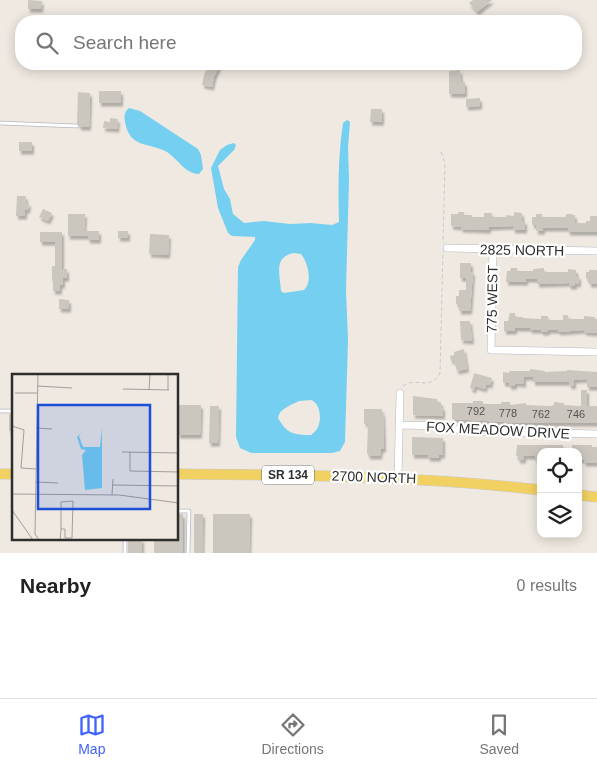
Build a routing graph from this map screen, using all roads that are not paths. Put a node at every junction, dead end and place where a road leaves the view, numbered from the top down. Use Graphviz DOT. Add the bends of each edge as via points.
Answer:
graph roads {
  1 [pos="0,123"];
  2 [pos="77,126"];
  3 [pos="447,248"];
  4 [pos="493,249"];
  5 [pos="597,252"];
  6 [pos="597,352"];
  7 [pos="400,393"];
  8 [pos="400,425"];
  9 [pos="597,434"];
  10 [pos="179,474"];
  11 [pos="398,478"];
  12 [pos="537,490"];
  13 [pos="582,495"];
  14 [pos="597,497"];
  15 [pos="179,511"];
  16 [pos="125,540"];
  17 [pos="125,553"];
  18 [pos="188,553"];
  1 -- 2 [label="lane"];
  3 -- 4 [label="street, 2825 NORTH"];
  4 -- 5 [label="street, 2825 NORTH"];
  4 -- 6 [label="street, 775 WEST" via="491,350"];
  7 -- 8 [label="street"];
  8 -- 9 [label="street, FOX MEADOW DRIVE" via="440,426 466,431"];
  8 -- 11 [label="street"];
  10 -- 11 [label="main road, 2700 NORTH / SR 134"];
  11 -- 12 [label="main road, 2700 NORTH / SR 134"];
  13 -- 14 [label="main road"];
  15 -- 18 [label="lane" via="189,511"];
  16 -- 17 [label="lane"];
}
